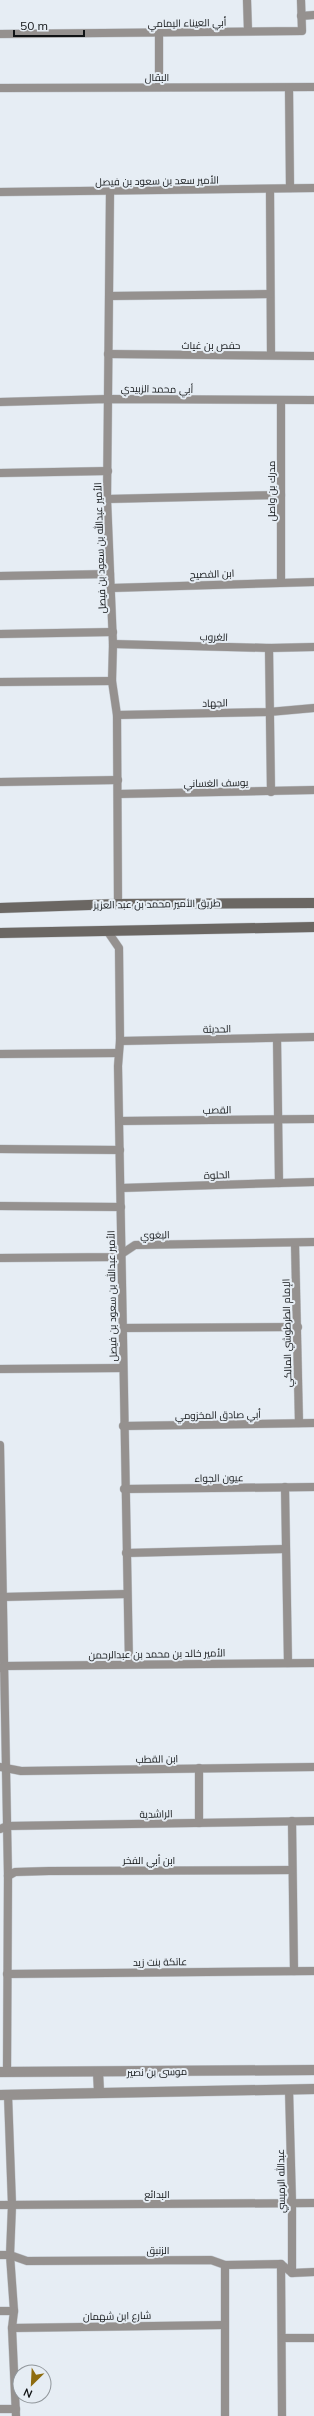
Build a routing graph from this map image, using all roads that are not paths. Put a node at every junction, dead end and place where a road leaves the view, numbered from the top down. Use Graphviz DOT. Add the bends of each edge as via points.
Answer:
graph roads {
  1 [pos="247,0"];
  2 [pos="301,0"];
  3 [pos="314,15"];
  4 [pos="301,16"];
  5 [pos="248,31"];
  6 [pos="159,33"];
  7 [pos="0,34"];
  8 [pos="158,87"];
  9 [pos="314,87"];
  10 [pos="0,88"];
  11 [pos="289,88"];
  12 [pos="290,188"];
  13 [pos="314,188"];
  14 [pos="270,189"];
  15 [pos="0,192"];
  16 [pos="110,192"];
  17 [pos="270,294"];
  18 [pos="110,296"];
  19 [pos="108,354"];
  20 [pos="271,355"];
  21 [pos="314,356"];
  22 [pos="107,398"];
  23 [pos="314,400"];
  24 [pos="281,401"];
  25 [pos="0,402"];
  26 [pos="108,471"];
  27 [pos="0,473"];
  28 [pos="281,495"];
  29 [pos="108,499"];
  30 [pos="110,574"];
  31 [pos="0,576"];
  32 [pos="281,582"];
  33 [pos="314,582"];
  34 [pos="111,588"];
  35 [pos="113,632"];
  36 [pos="0,634"];
  37 [pos="113,644"];
  38 [pos="314,647"];
  39 [pos="269,648"];
  40 [pos="112,681"];
  41 [pos="0,682"];
  42 [pos="314,708"];
  43 [pos="269,712"];
  44 [pos="117,715"];
  45 [pos="118,780"];
  46 [pos="0,782"];
  47 [pos="314,790"];
  48 [pos="271,792"];
  49 [pos="118,794"];
  50 [pos="314,903"];
  51 [pos="118,904"];
  52 [pos="0,908"];
  53 [pos="314,927"];
  54 [pos="108,932"];
  55 [pos="0,933"];
  56 [pos="314,1037"];
  57 [pos="276,1038"];
  58 [pos="120,1041"];
  59 [pos="118,1053"];
  60 [pos="0,1054"];
  61 [pos="278,1119"];
  62 [pos="314,1119"];
  63 [pos="120,1121"];
  64 [pos="0,1149"];
  65 [pos="120,1150"];
  66 [pos="314,1182"];
  67 [pos="279,1183"];
  68 [pos="121,1188"];
  69 [pos="0,1206"];
  70 [pos="121,1207"];
  71 [pos="314,1242"];
  72 [pos="296,1243"];
  73 [pos="122,1254"];
  74 [pos="0,1258"];
  75 [pos="298,1326"];
  76 [pos="122,1328"];
  77 [pos="123,1368"];
  78 [pos="0,1369"];
  79 [pos="299,1423"];
  80 [pos="314,1423"];
  81 [pos="123,1426"];
  82 [pos="0,1445"];
  83 [pos="0,1457"];
  84 [pos="285,1487"];
  85 [pos="314,1487"];
  86 [pos="124,1489"];
  87 [pos="0,1527"];
  88 [pos="285,1549"];
  89 [pos="126,1552"];
  90 [pos="1,1583"];
  91 [pos="127,1594"];
  92 [pos="2,1597"];
  93 [pos="288,1663"];
  94 [pos="314,1663"];
  95 [pos="129,1664"];
  96 [pos="2,1668"];
  97 [pos="3,1767"];
  98 [pos="314,1767"];
  99 [pos="199,1768"];
  100 [pos="292,1821"];
  101 [pos="314,1821"];
  102 [pos="199,1823"];
  103 [pos="3,1828"];
  104 [pos="292,1870"];
  105 [pos="8,1876"];
  106 [pos="3,1905"];
  107 [pos="294,1971"];
  108 [pos="314,1971"];
  109 [pos="7,1974"];
  110 [pos="3,1987"];
  111 [pos="314,2070"];
  112 [pos="3,2072"];
  113 [pos="98,2072"];
  114 [pos="289,2089"];
  115 [pos="314,2089"];
  116 [pos="99,2092"];
  117 [pos="4,2095"];
  118 [pos="292,2203"];
  119 [pos="314,2203"];
  120 [pos="0,2205"];
  121 [pos="12,2205"];
  122 [pos="0,2255"];
  123 [pos="10,2255"];
  124 [pos="281,2264"];
  125 [pos="225,2265"];
  126 [pos="314,2272"];
  127 [pos="292,2273"];
  128 [pos="0,2311"];
  129 [pos="14,2311"];
  130 [pos="224,2325"];
  131 [pos="12,2328"];
  132 [pos="283,2338"];
  133 [pos="314,2338"];
  134 [pos="0,2409"];
  135 [pos="16,2412"];
  136 [pos="225,2416"];
  137 [pos="282,2416"];
  1 -- 5 [label="street"];
  2 -- 4 [label="street"];
  3 -- 4 [label="street"];
  4 -- 5 [label="street, أبي العيناء اليمامي" via="302,31"];
  5 -- 6 [label="street, أبي العيناء اليمامي"];
  6 -- 7 [label="street, أبي العيناء اليمامي"];
  6 -- 8 [label="street"];
  8 -- 10 [label="street, البقال"];
  8 -- 11 [label="street, البقال"];
  9 -- 11 [label="street, البقال"];
  11 -- 12 [label="street"];
  12 -- 13 [label="street, الأمير سعد بن سعود بن فيصل"];
  12 -- 14 [label="street, الأمير سعد بن سعود بن فيصل"];
  14 -- 16 [label="street, الأمير سعد بن سعود بن فيصل"];
  14 -- 17 [label="street"];
  15 -- 16 [label="street, الأمير سعد بن سعود بن فيصل"];
  16 -- 18 [label="street, الأمير عبدالله بن سعود بن فيصل"];
  17 -- 18 [label="street"];
  17 -- 20 [label="street"];
  18 -- 19 [label="street, الأمير عبدالله بن سعود بن فيصل"];
  19 -- 20 [label="street, حفص بن غياث"];
  19 -- 22 [label="street, الأمير عبدالله بن سعود بن فيصل"];
  20 -- 21 [label="street, حفص بن غياث"];
  22 -- 24 [label="street, أبي محمد الزبيدي"];
  22 -- 25 [label="street, أبي محمد الزبيدي"];
  22 -- 26 [label="street, الأمير عبدالله بن سعود بن فيصل"];
  23 -- 24 [label="street, أبي محمد الزبيدي"];
  24 -- 28 [label="street, مدرك بن واصل"];
  26 -- 27 [label="street"];
  26 -- 29 [label="street, الأمير عبدالله بن سعود بن فيصل"];
  28 -- 29 [label="street"];
  28 -- 32 [label="street, مدرك بن واصل"];
  29 -- 30 [label="street, الأمير عبدالله بن سعود بن فيصل"];
  30 -- 31 [label="street"];
  30 -- 34 [label="street, الأمير عبدالله بن سعود بن فيصل"];
  32 -- 33 [label="street, ابن الفصيح"];
  32 -- 34 [label="street, ابن الفصيح"];
  34 -- 35 [label="street, الأمير عبدالله بن سعود بن فيصل"];
  35 -- 36 [label="street"];
  35 -- 37 [label="street, الأمير عبدالله بن سعود بن فيصل"];
  37 -- 39 [label="street, الغروب"];
  37 -- 40 [label="street, الأمير عبدالله بن سعود بن فيصل"];
  38 -- 39 [label="street, الغروب"];
  39 -- 43 [label="street"];
  40 -- 41 [label="street"];
  40 -- 44 [label="street, الأمير عبدالله بن سعود بن فيصل"];
  42 -- 43 [label="street, الجهاد"];
  43 -- 44 [label="street, الجهاد"];
  43 -- 48 [label="street"];
  44 -- 45 [label="street, الأمير عبدالله بن سعود بن فيصل"];
  45 -- 46 [label="street"];
  45 -- 49 [label="street, الأمير عبدالله بن سعود بن فيصل"];
  47 -- 48 [label="street, يوسف الغساني"];
  48 -- 49 [label="street, يوسف الغساني"];
  49 -- 51 [label="street, الأمير عبدالله بن سعود بن فيصل"];
  50 -- 51 [label="main road, طريق الأمير محمد بن عبد العزيز"];
  51 -- 52 [label="main road, طريق الأمير محمد بن عبد العزيز"];
  53 -- 54 [label="main road"];
  54 -- 55 [label="main road"];
  54 -- 58 [label="street, الأمير عبدالله بن سعود بن فيصل" via="119,948"];
  56 -- 57 [label="street, الحديثة"];
  57 -- 58 [label="street, الحديثة"];
  57 -- 61 [label="street"];
  58 -- 59 [label="street, الأمير عبدالله بن سعود بن فيصل"];
  59 -- 60 [label="street"];
  59 -- 63 [label="street, الأمير عبدالله بن سعود بن فيصل"];
  61 -- 62 [label="street, القصب"];
  61 -- 63 [label="street, القصب"];
  61 -- 67 [label="street"];
  63 -- 65 [label="street, الأمير عبدالله بن سعود بن فيصل"];
  64 -- 65 [label="street"];
  65 -- 68 [label="street, الأمير عبدالله بن سعود بن فيصل"];
  66 -- 67 [label="street, الحلوة"];
  67 -- 68 [label="street, الحلوة"];
  68 -- 70 [label="street, الأمير عبدالله بن سعود بن فيصل"];
  69 -- 70 [label="street"];
  70 -- 73 [label="street, الأمير عبدالله بن سعود بن فيصل"];
  71 -- 72 [label="street, البغوي"];
  72 -- 73 [label="street, البغوي" via="135,1245"];
  72 -- 75 [label="street, الإمام الطرطوشي المالكي"];
  73 -- 74 [label="street, البغوي" via="117,1257"];
  73 -- 76 [label="street, الأمير عبدالله بن سعود بن فيصل"];
  75 -- 76 [label="street"];
  75 -- 79 [label="street, الإمام الطرطوشي المالكي"];
  76 -- 77 [label="street, الأمير عبدالله بن سعود بن فيصل"];
  77 -- 78 [label="street"];
  77 -- 81 [label="street, الأمير عبدالله بن سعود بن فيصل"];
  79 -- 80 [label="street, أبي صادق المخزومي"];
  79 -- 81 [label="street, أبي صادق المخزومي"];
  81 -- 86 [label="street, الأمير عبدالله بن سعود بن فيصل"];
  82 -- 83 [label="street"];
  83 -- 87 [label="street"];
  84 -- 85 [label="street, عيون الجواء"];
  84 -- 86 [label="street, عيون الجواء"];
  84 -- 88 [label="street"];
  86 -- 89 [label="street, الأمير عبدالله بن سعود بن فيصل"];
  87 -- 90 [label="street"];
  88 -- 89 [label="street"];
  88 -- 93 [label="street"];
  89 -- 91 [label="street, الأمير عبدالله بن سعود بن فيصل"];
  90 -- 92 [label="street"];
  91 -- 92 [label="street"];
  91 -- 95 [label="street, الأمير عبدالله بن سعود بن فيصل"];
  92 -- 96 [label="street"];
  93 -- 94 [label="street, الأمير خالد بن محمد بن عبدالرحمن"];
  93 -- 95 [label="street, الأمير خالد بن محمد بن عبدالرحمن"];
  95 -- 96 [label="street, الأمير خالد بن محمد بن عبدالرحمن"];
  96 -- 97 [label="street"];
  97 -- 99 [label="street, ابن القطب" via="20,1771"];
  97 -- 103 [label="street"];
  98 -- 99 [label="street, ابن القطب"];
  99 -- 102 [label="street"];
  100 -- 101 [label="street, الراشدية"];
  100 -- 102 [label="street, الراشدية"];
  100 -- 104 [label="street"];
  102 -- 103 [label="street, الراشدية"];
  103 -- 105 [label="street"];
  104 -- 105 [label="street, ابن أبي الفخر" via="49,1871 15,1872"];
  104 -- 107 [label="street"];
  105 -- 106 [label="street"];
  106 -- 109 [label="street"];
  107 -- 108 [label="street, عاتكة بنت زيد"];
  107 -- 109 [label="street, عاتكة بنت زيد"];
  109 -- 110 [label="street"];
  110 -- 112 [label="street"];
  111 -- 113 [label="street, موسى بن نصير"];
  112 -- 113 [label="street, موسى بن نصير"];
  113 -- 116 [label="street"];
  114 -- 115 [label="street"];
  114 -- 116 [label="street"];
  114 -- 118 [label="street, عبدالله الرميسي"];
  116 -- 117 [label="street"];
  117 -- 121 [label="street"];
  118 -- 119 [label="street, البدائع"];
  118 -- 121 [label="street, البدائع"];
  118 -- 127 [label="street, عبدالله الرميسي"];
  120 -- 121 [label="street, البدائع"];
  121 -- 123 [label="street"];
  122 -- 123 [label="street, الزنبق"];
  123 -- 125 [label="street, الزنبق" via="27,2261 211,2260"];
  123 -- 129 [label="street"];
  124 -- 125 [label="street, الزنبق"];
  124 -- 127 [label="street"];
  124 -- 132 [label="street"];
  125 -- 130 [label="street"];
  126 -- 127 [label="street"];
  128 -- 129 [label="street"];
  129 -- 131 [label="street"];
  130 -- 131 [label="street, شارع ابن شهمان"];
  130 -- 136 [label="street"];
  131 -- 135 [label="street"];
  132 -- 133 [label="street"];
  132 -- 137 [label="street"];
  134 -- 135 [label="street"];
}
